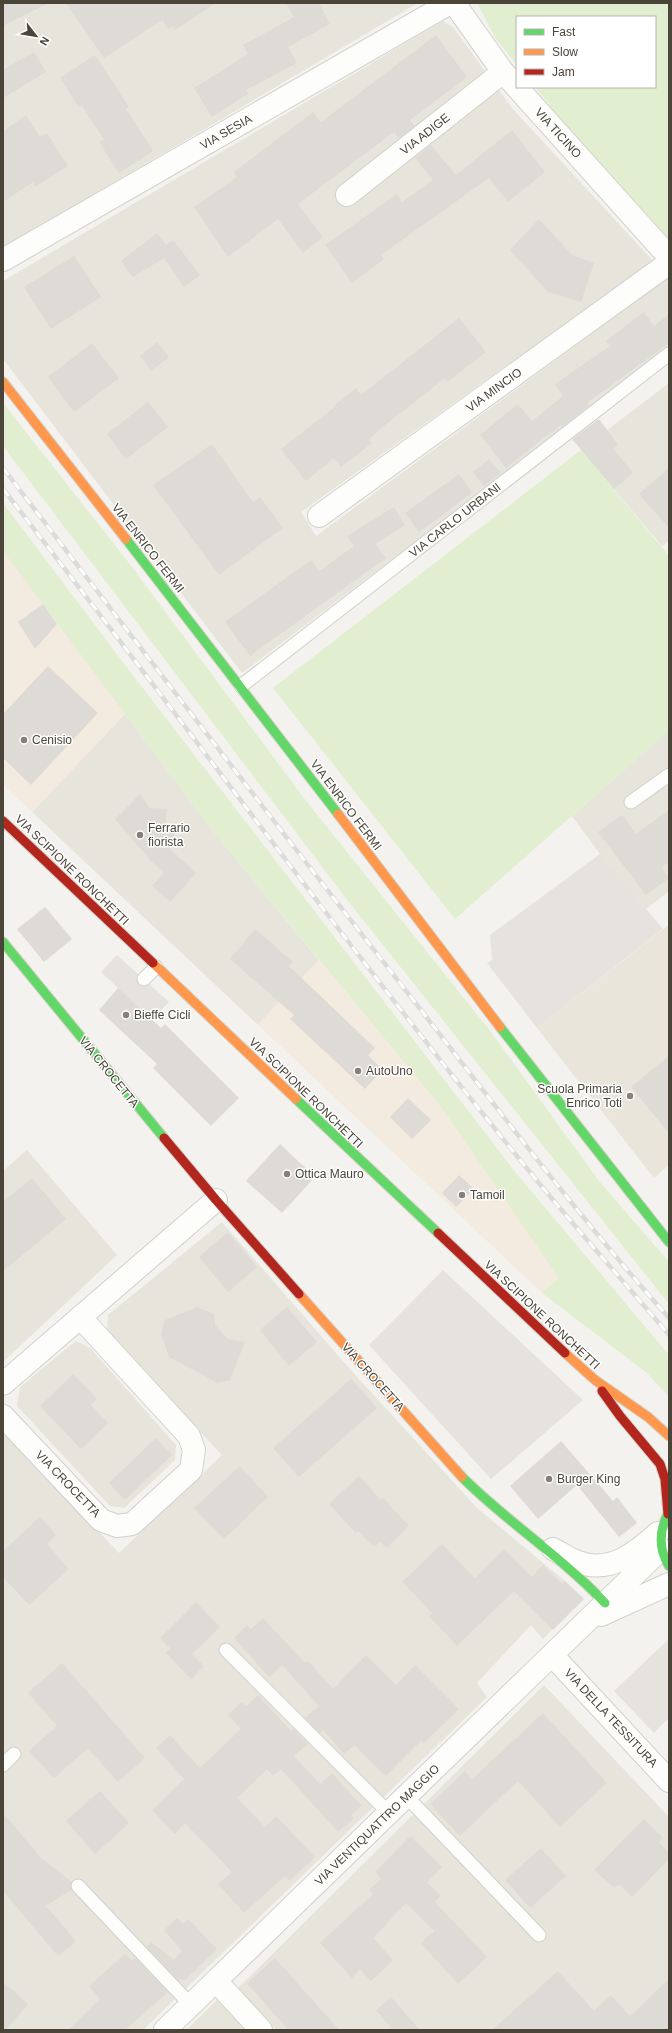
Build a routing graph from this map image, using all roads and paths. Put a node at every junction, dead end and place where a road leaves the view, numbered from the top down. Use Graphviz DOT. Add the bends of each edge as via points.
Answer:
graph roads {
  1 [pos="450,3"];
  2 [pos="454,3"];
  3 [pos="503,72"];
  4 [pos="516,86"];
  5 [pos="517,88"];
  6 [pos="347,195"];
  7 [pos="669,257"];
  8 [pos="3,260"];
  9 [pos="669,263"];
  10 [pos="669,354"];
  11 [pos="3,382"];
  12 [pos="319,516"];
  13 [pos="241,686"];
  14 [pos="669,775"];
  15 [pos="631,802"];
  16 [pos="3,821"];
  17 [pos="3,942"];
  18 [pos="156,967"];
  19 [pos="144,979"];
  20 [pos="216,1200"];
  21 [pos="669,1242"];
  22 [pos="80,1317"];
  23 [pos="595,1380"];
  24 [pos="3,1384"];
  25 [pos="3,1416"];
  26 [pos="669,1436"];
  27 [pos="666,1534"];
  28 [pos="541,1543"];
  29 [pos="669,1584"];
  30 [pos="605,1603"];
  31 [pos="589,1621"];
  32 [pos="226,1650"];
  33 [pos="552,1655"];
  34 [pos="14,1754"];
  35 [pos="3,1765"];
  36 [pos="669,1781"];
  37 [pos="406,1796"];
  38 [pos="389,1813"];
  39 [pos="78,1886"];
  40 [pos="539,1935"];
  41 [pos="216,1981"];
  42 [pos="191,2005"];
  43 [pos="165,2030"];
  44 [pos="261,2030"];
  1 -- 8 [label="street, VIA SESIA"];
  2 -- 3 [label="street, VIA TICINO"];
  3 -- 4 [label="street, VIA TICINO"];
  3 -- 6 [label="street, VIA ADIGE"];
  5 -- 7 [label="street, VIA TICINO"];
  9 -- 12 [label="street, VIA MINCIO"];
  10 -- 13 [label="lane, VIA CARLO URBANI"];
  11 -- 13 [label="street, VIA ENRICO FERMI"];
  13 -- 21 [label="street, VIA ENRICO FERMI" via="466,983"];
  14 -- 15 [label="lane"];
  16 -- 18 [label="street, VIA SCIPIONE RONCHETTI"];
  17 -- 20 [label="street, VIA CROCETTA"];
  18 -- 19 [label="lane"];
  18 -- 23 [label="street, VIA SCIPIONE RONCHETTI"];
  20 -- 22 [label="street"];
  20 -- 28 [label="street, VIA CROCETTA" via="462,1477 499,1512"];
  22 -- 24 [label="street"];
  22 -- 25 [label="street, VIA CROCETTA" via="189,1436 194,1450 191,1470 132,1524 118,1526 101,1520"];
  23 -- 26 [label="street, VIA SCIPIONE RONCHETTI"];
  23 -- 27 [label="street, VIA SCIPIONE RONCHETTI" via="620,1416 660,1464 665,1479"];
  27 -- 28 [label="street, VIA CROCETTA" via="613,1564 596,1566 578,1562"];
  27 -- 30 [label="street, VIA VENTIQUATTRO MAGGIO"];
  28 -- 30 [label="street, VIA CROCETTA"];
  29 -- 31 [label="street, VIA VENTIQUATTRO MAGGIO"];
  30 -- 31 [label="street, VIA VENTIQUATTRO MAGGIO"];
  31 -- 33 [label="street, VIA VENTIQUATTRO MAGGIO"];
  32 -- 38 [label="lane"];
  33 -- 36 [label="street, VIA DELLA TESSITURA"];
  33 -- 37 [label="street, VIA VENTIQUATTRO MAGGIO"];
  34 -- 35 [label="lane"];
  37 -- 38 [label="street, VIA VENTIQUATTRO MAGGIO"];
  37 -- 40 [label="lane"];
  38 -- 41 [label="street, VIA VENTIQUATTRO MAGGIO"];
  39 -- 42 [label="lane"];
  41 -- 42 [label="street, VIA VENTIQUATTRO MAGGIO"];
  41 -- 44 [label="street"];
  42 -- 43 [label="street, VIA VENTIQUATTRO MAGGIO"];
}
